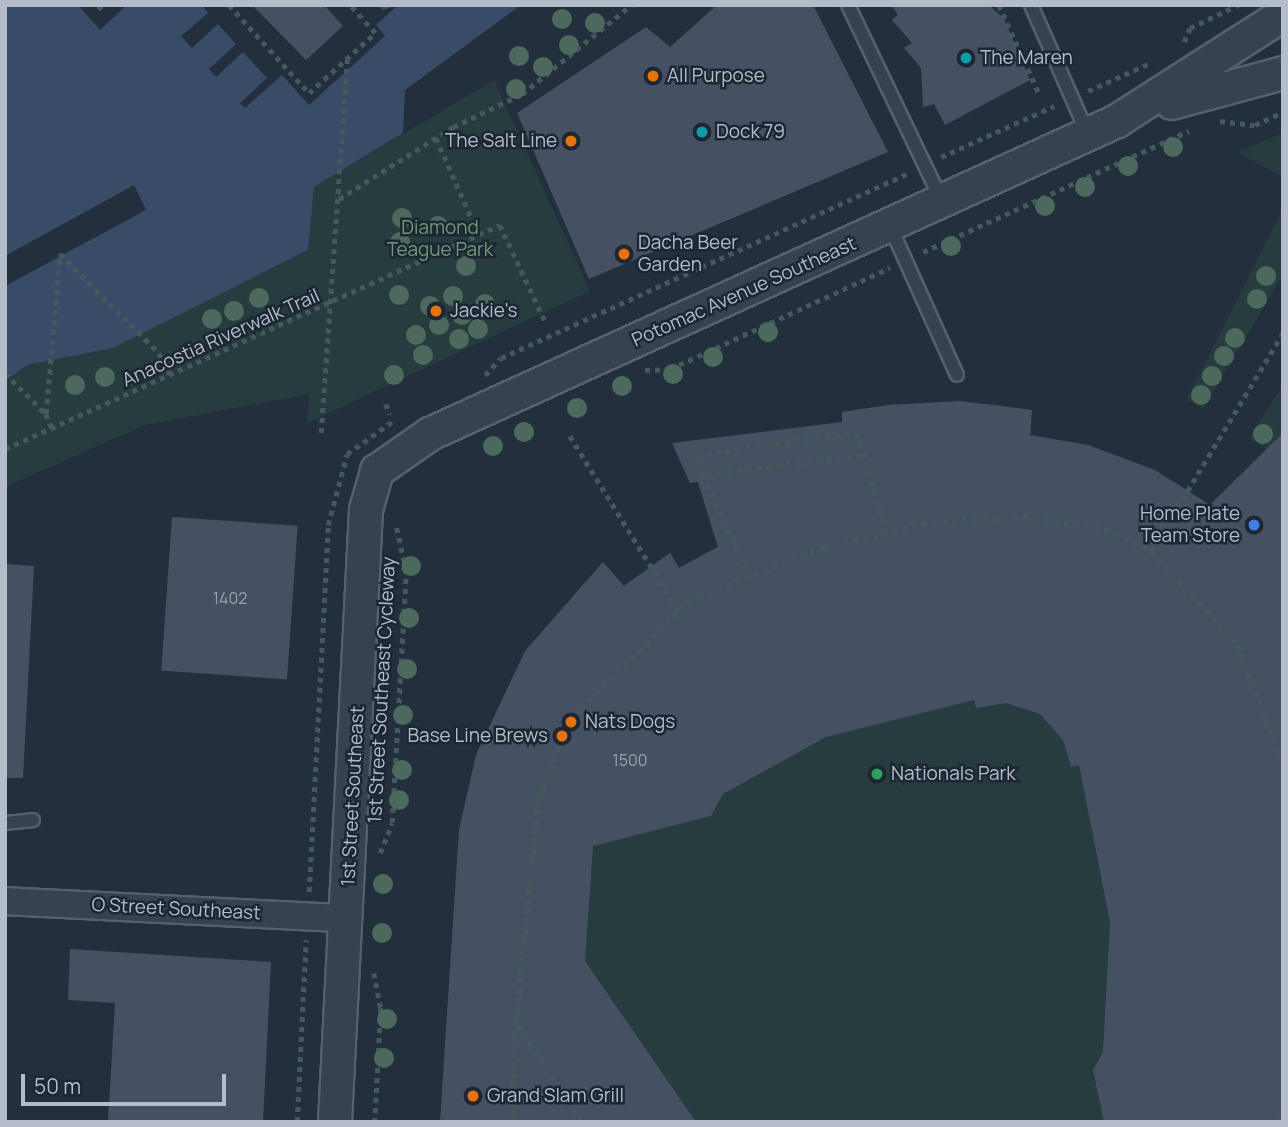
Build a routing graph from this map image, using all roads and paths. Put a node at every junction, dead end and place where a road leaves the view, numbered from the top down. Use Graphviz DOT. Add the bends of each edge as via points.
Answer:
graph roads {
  1 [pos="229,5"];
  2 [pos="350,5"];
  3 [pos="631,5"];
  4 [pos="848,5"];
  5 [pos="999,5"];
  6 [pos="1031,5"];
  7 [pos="1238,5"];
  8 [pos="1283,15"];
  9 [pos="1178,49"];
  10 [pos="1160,58"];
  11 [pos="347,59"];
  12 [pos="1283,73"];
  13 [pos="1086,91"];
  14 [pos="1039,93"];
  15 [pos="1057,104"];
  16 [pos="1283,112"];
  17 [pos="1117,121"];
  18 [pos="1088,135"];
  19 [pos="436,138"];
  20 [pos="943,157"];
  21 [pos="913,170"];
  22 [pos="339,199"];
  23 [pos="942,202"];
  24 [pos="890,226"];
  25 [pos="479,235"];
  26 [pos="905,260"];
  27 [pos="332,302"];
  28 [pos="545,323"];
  29 [pos="1283,333"];
  30 [pos="638,372"];
  31 [pos="5,373"];
  32 [pos="170,375"];
  33 [pos="957,375"];
  34 [pos="479,379"];
  35 [pos="386,404"];
  36 [pos="46,414"];
  37 [pos="390,414"];
  38 [pos="405,414"];
  39 [pos="52,428"];
  40 [pos="321,433"];
  41 [pos="570,436"];
  42 [pos="5,449"];
  43 [pos="861,456"];
  44 [pos="377,471"];
  45 [pos="703,475"];
  46 [pos="396,519"];
  47 [pos="886,531"];
  48 [pos="1151,551"];
  49 [pos="749,573"];
  50 [pos="678,610"];
  51 [pos="1283,765"];
  52 [pos="33,820"];
  53 [pos="5,823"];
  54 [pos="311,846"];
  55 [pos="378,864"];
  56 [pos="5,901"];
  57 [pos="346,918"];
  58 [pos="373,961"];
  59 [pos="304,971"];
  60 [pos="516,1024"];
  61 [pos="1283,1105"];
  62 [pos="513,1111"];
  63 [pos="297,1122"];
  64 [pos="335,1122"];
  65 [pos="375,1122"];
  66 [pos="514,1122"];
  67 [pos="520,1122"];
  68 [pos="581,1122"];
  69 [pos="1278,1122"];
  1 -- 11 [label="path" via="309,93"];
  2 -- 11 [label="path" via="375,33"];
  3 -- 19 [label="path" via="522,94"];
  4 -- 23 [label="lane"];
  5 -- 14 [label="path"];
  6 -- 18 [label="lane"];
  7 -- 9 [label="path" via="1189,28"];
  8 -- 17 [label="street, Potomac Avenue Southeast"];
  10 -- 13 [label="path"];
  11 -- 22 [label="path"];
  12 -- 17 [label="street, Potomac Avenue Southeast"];
  15 -- 20 [label="path"];
  16 -- 26 [label="path" via="1255,125 1205,124"];
  17 -- 18 [label="street, Potomac Avenue Southeast"];
  18 -- 23 [label="street, Potomac Avenue Southeast"];
  19 -- 22 [label="path"];
  19 -- 25 [label="path"];
  21 -- 34 [label="path" via="500,358"];
  22 -- 27 [label="path"];
  23 -- 24 [label="street, Potomac Avenue Southeast"];
  24 -- 26 [label="lane"];
  24 -- 44 [label="street, Potomac Avenue Southeast" via="430,434"];
  25 -- 27 [label="path"];
  25 -- 28 [label="path" via="500,225"];
  26 -- 30 [label="path" via="670,369"];
  26 -- 33 [label="lane"];
  27 -- 32 [label="path, Anacostia Riverwalk Trail"];
  27 -- 40 [label="path, Anacostia Riverwalk Trail"];
  29 -- 48 [label="path"];
  31 -- 36 [label="path"];
  32 -- 36 [label="path" via="159,353 60,254"];
  32 -- 39 [label="path, Anacostia Riverwalk Trail"];
  35 -- 37 [label="path"];
  36 -- 39 [label="path"];
  38 -- 54 [label="path" via="347,453 328,524"];
  39 -- 42 [label="path, Anacostia Riverwalk Trail"];
  41 -- 50 [label="path"];
  43 -- 45 [label="path"];
  43 -- 45 [label="path" via="857,433 696,454"];
  43 -- 47 [label="path"];
  44 -- 57 [label="street, 1st Street Southeast" via="366,510"];
  45 -- 49 [label="path"];
  46 -- 55 [label="path, 1st Street Southeast Cycleway" via="406,572 392,823"];
  47 -- 48 [label="path" via="1025,516 1106,529"];
  47 -- 49 [label="path"];
  48 -- 51 [label="path" via="1238,645"];
  49 -- 50 [label="path"];
  50 -- 60 [label="path" via="581,708 562,736 538,798"];
  52 -- 53 [label="lane"];
  56 -- 57 [label="street, O Street Southeast"];
  57 -- 64 [label="street, 1st Street Southeast"];
  58 -- 65 [label="path" via="381,1008"];
  59 -- 63 [label="path"];
  60 -- 62 [label="path"];
  60 -- 68 [label="path"];
  61 -- 69 [label="path"];
  62 -- 66 [label="path"];
  62 -- 67 [label="path"];
}
